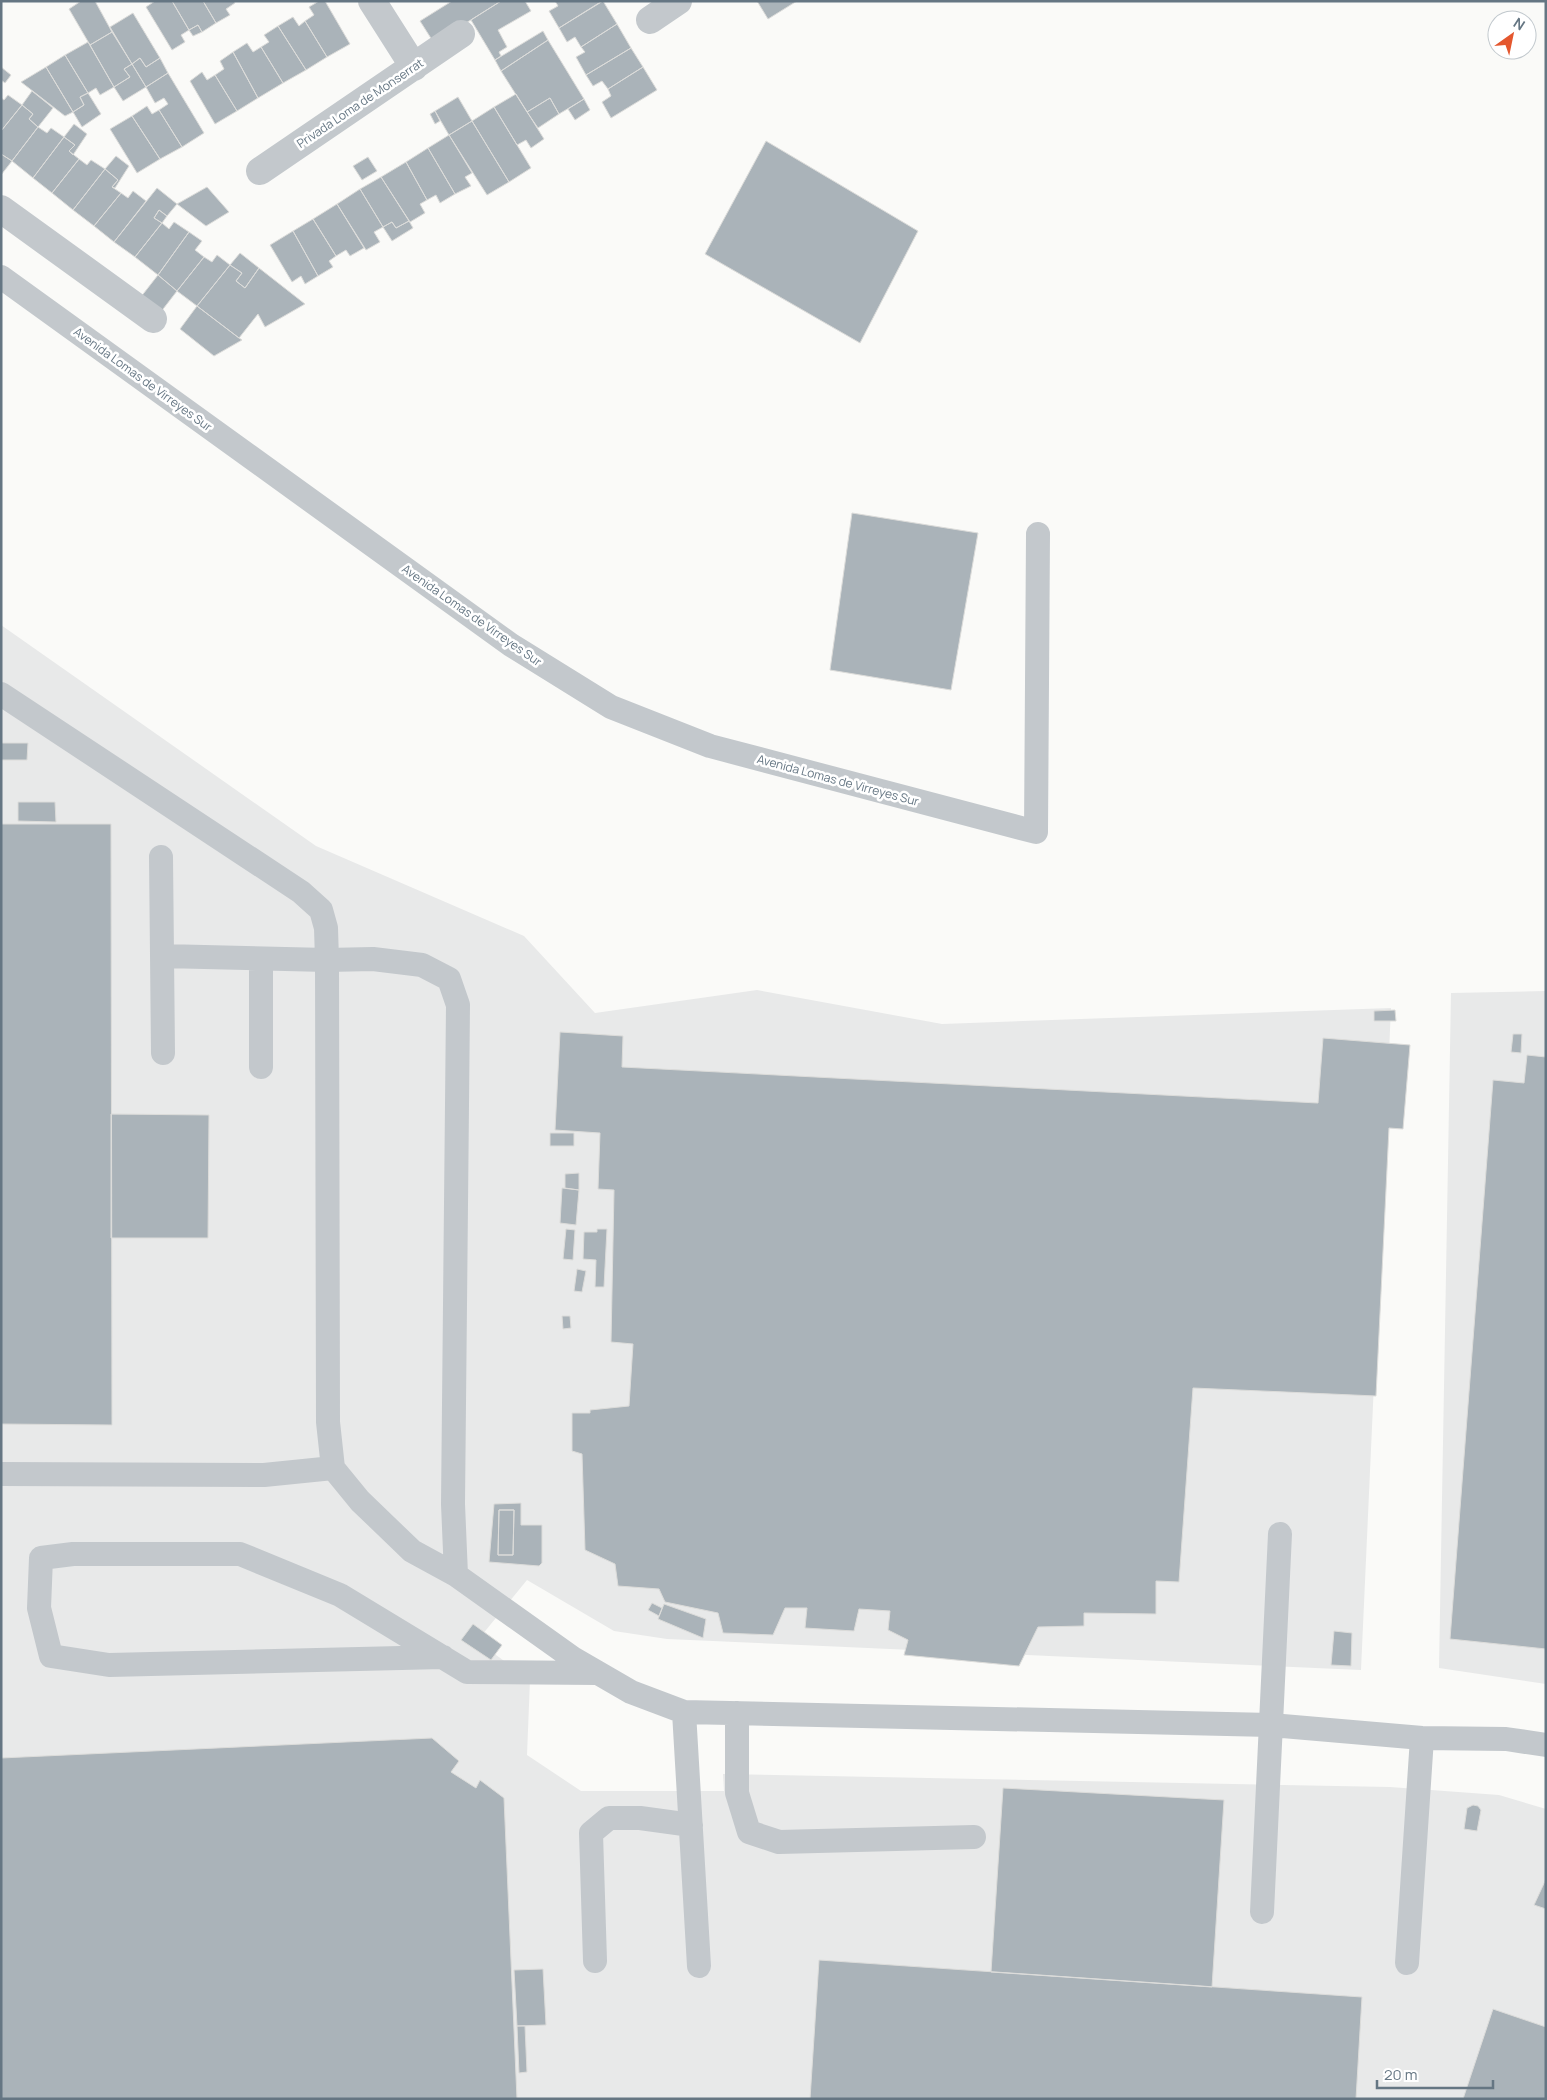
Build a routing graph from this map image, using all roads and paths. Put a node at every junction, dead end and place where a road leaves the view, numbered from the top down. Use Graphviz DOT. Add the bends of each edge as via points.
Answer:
graph roads {
  1 [pos="372,1"];
  2 [pos="674,2"];
  3 [pos="650,20"];
  4 [pos="461,34"];
  5 [pos="414,67"];
  6 [pos="260,171"];
  7 [pos="1,209"];
  8 [pos="1,276"];
  9 [pos="153,319"];
  10 [pos="1038,534"];
  11 [pos="1,694"];
  12 [pos="161,857"];
  13 [pos="162,956"];
  14 [pos="262,959"];
  15 [pos="327,960"];
  16 [pos="163,1052"];
  17 [pos="261,1067"];
  18 [pos="333,1468"];
  19 [pos="1,1474"];
  20 [pos="1280,1534"];
  21 [pos="456,1575"];
  22 [pos="443,1657"];
  23 [pos="599,1674"];
  24 [pos="684,1712"];
  25 [pos="737,1713"];
  26 [pos="1271,1725"];
  27 [pos="1422,1738"];
  28 [pos="1546,1745"];
  29 [pos="691,1825"];
  30 [pos="974,1837"];
  31 [pos="1262,1912"];
  32 [pos="595,1961"];
  33 [pos="1407,1963"];
  34 [pos="698,1966"];
  1 -- 5 [label="street"];
  2 -- 3 [label="street"];
  4 -- 5 [label="street, Privada Loma de Monserrat"];
  5 -- 6 [label="street, Privada Loma de Monserrat"];
  7 -- 9 [label="street"];
  8 -- 10 [label="lane, Avenida Lomas de Virreyes Sur" via="511,645 611,707 710,746 1036,832"];
  11 -- 15 [label="lane" via="301,892 321,910 326,928"];
  12 -- 13 [label="lane"];
  13 -- 14 [label="lane"];
  13 -- 16 [label="lane"];
  14 -- 15 [label="lane"];
  14 -- 17 [label="lane"];
  15 -- 18 [label="lane" via="328,1422"];
  15 -- 21 [label="lane" via="373,959 422,965 449,979 458,1005 453,1504"];
  18 -- 19 [label="lane" via="264,1475"];
  18 -- 21 [label="lane" via="360,1502 412,1551"];
  20 -- 26 [label="lane"];
  21 -- 23 [label="lane"];
  22 -- 22 [label="lane" via="340,1595 240,1554 73,1554 41,1558 38,1608 51,1656 109,1665"];
  22 -- 23 [label="lane" via="467,1672"];
  23 -- 24 [label="lane" via="631,1692"];
  24 -- 25 [label="lane"];
  24 -- 29 [label="lane"];
  25 -- 26 [label="lane"];
  25 -- 30 [label="lane" via="737,1794 748,1832 779,1842"];
  26 -- 27 [label="lane"];
  26 -- 31 [label="lane"];
  27 -- 28 [label="lane" via="1506,1739"];
  27 -- 33 [label="lane"];
  29 -- 32 [label="lane" via="640,1818 609,1818 591,1832"];
  29 -- 34 [label="lane"];
}
